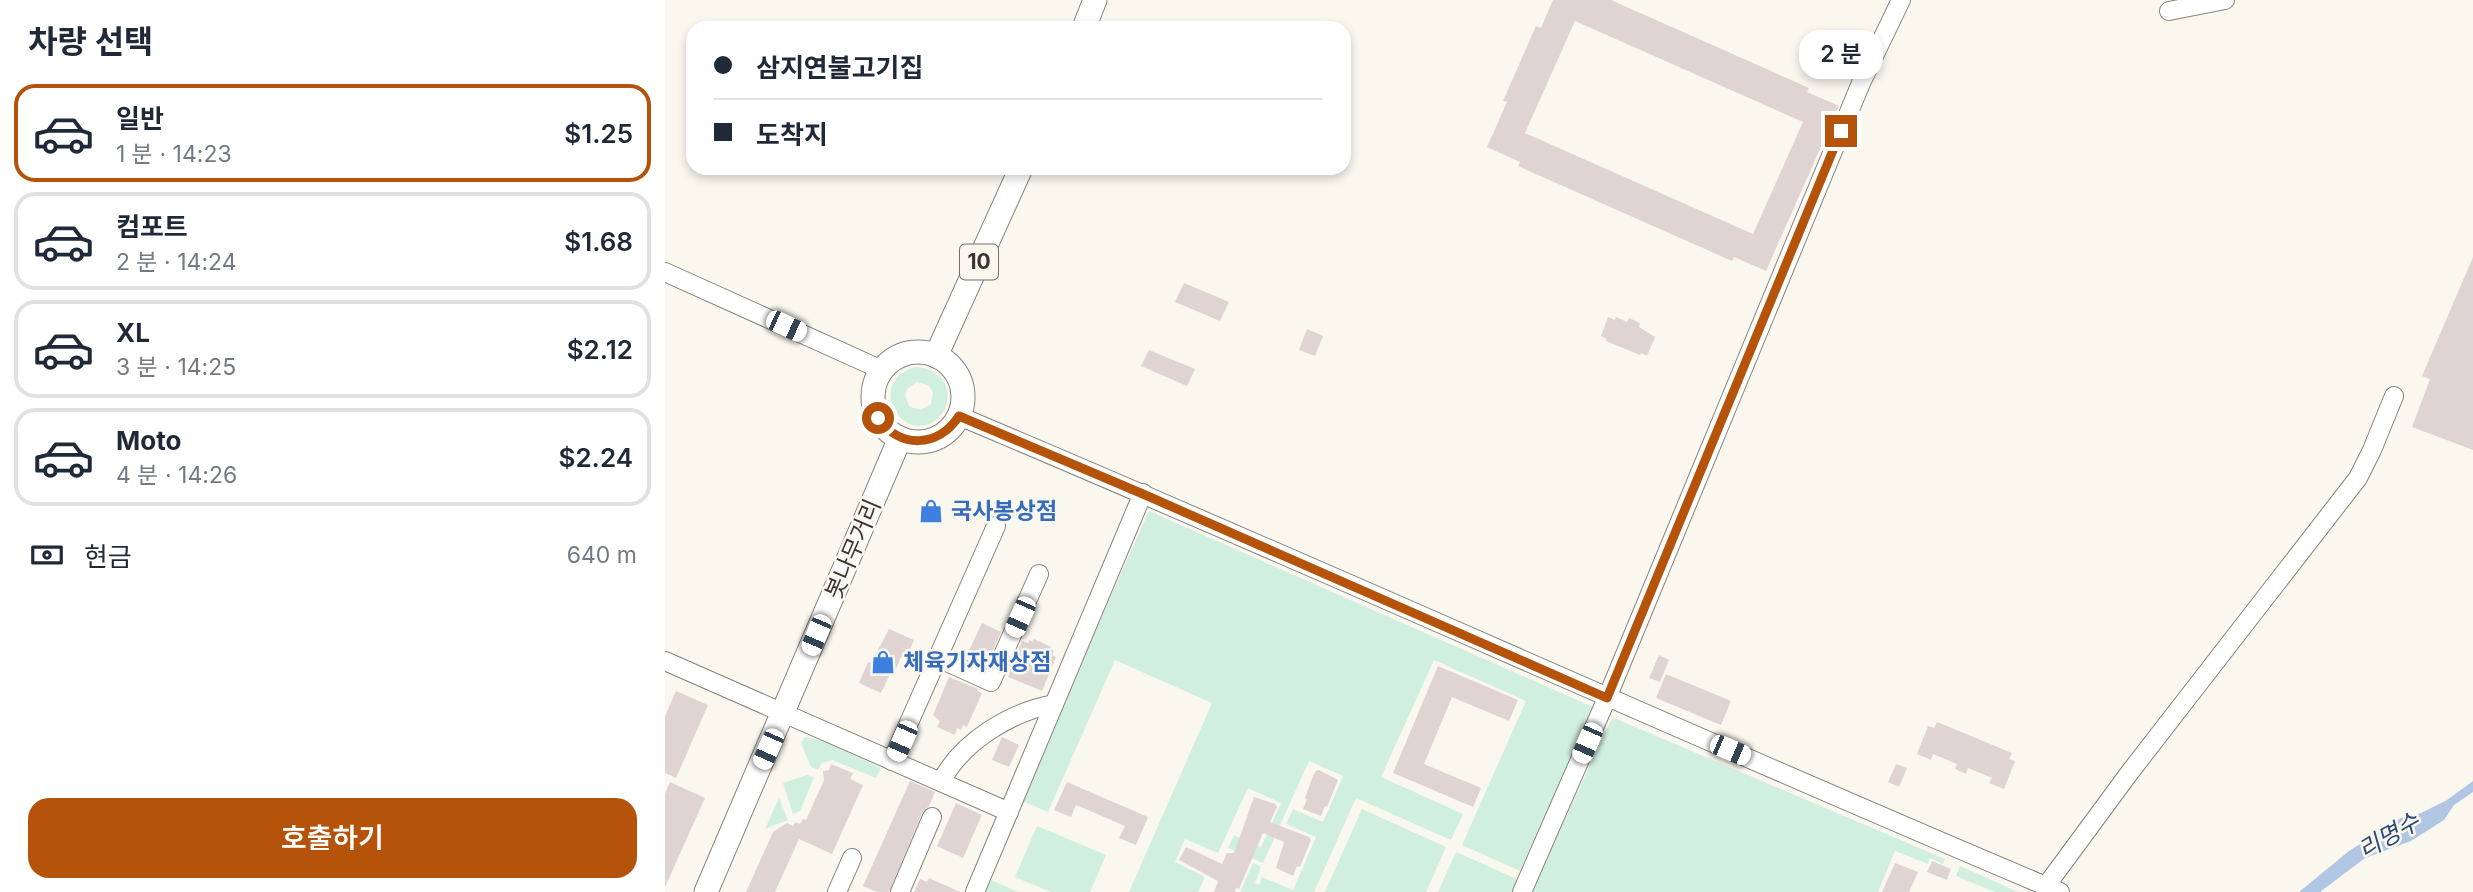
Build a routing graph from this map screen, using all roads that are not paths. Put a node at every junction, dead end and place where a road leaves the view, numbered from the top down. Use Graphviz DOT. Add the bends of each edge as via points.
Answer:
graph roads {
  1 [pos="1095,0"];
  2 [pos="1901,0"];
  3 [pos="2225,0"];
  4 [pos="2169,11"];
  5 [pos="1087,21"];
  6 [pos="1018,175"];
  7 [pos="665,272"];
  8 [pos="936,356"];
  9 [pos="882,370"];
  10 [pos="2394,396"];
  11 [pos="959,416"];
  12 [pos="900,438"];
  13 [pos="1143,494"];
  14 [pos="996,526"];
  15 [pos="1039,574"];
  16 [pos="938,658"];
  17 [pos="665,660"];
  18 [pos="1607,698"];
  19 [pos="1054,704"];
  20 [pos="782,714"];
  21 [pos="892,761"];
  22 [pos="941,782"];
  23 [pos="1009,812"];
  24 [pos="932,817"];
  25 [pos="852,858"];
  26 [pos="2053,889"];
  27 [pos="844,890"];
  28 [pos="706,892"];
  29 [pos="900,892"];
  30 [pos="975,892"];
  31 [pos="1522,892"];
  1 -- 5 [label="main road"];
  2 -- 18 [label="street" via="1861,83"];
  3 -- 4 [label="street"];
  6 -- 8 [label="main road, 10"];
  7 -- 9 [label="street"];
  8 -- 9 [label="main road" via="907,354"];
  8 -- 11 [label="main road" via="953,368 962,386"];
  9 -- 12 [label="main road" via="874,388 875,408 884,426"];
  10 -- 26 [label="street" via="2358,478 2130,772"];
  11 -- 12 [label="main road" via="938,437 919,442"];
  11 -- 13 [label="street"];
  12 -- 20 [label="main road, 봇나무거리"];
  13 -- 18 [label="street"];
  13 -- 19 [label="street"];
  14 -- 16 [label="street"];
  15 -- 16 [label="street" via="991,682"];
  16 -- 21 [label="street"];
  17 -- 20 [label="street"];
  18 -- 26 [label="street"];
  18 -- 31 [label="street"];
  19 -- 22 [label="street" via="1032,708 990,730 958,758"];
  19 -- 23 [label="street"];
  20 -- 21 [label="street"];
  20 -- 28 [label="main road, 봇나무거리"];
  21 -- 22 [label="street"];
  22 -- 23 [label="street"];
  23 -- 30 [label="street"];
  24 -- 29 [label="street"];
  25 -- 27 [label="street"];
}
